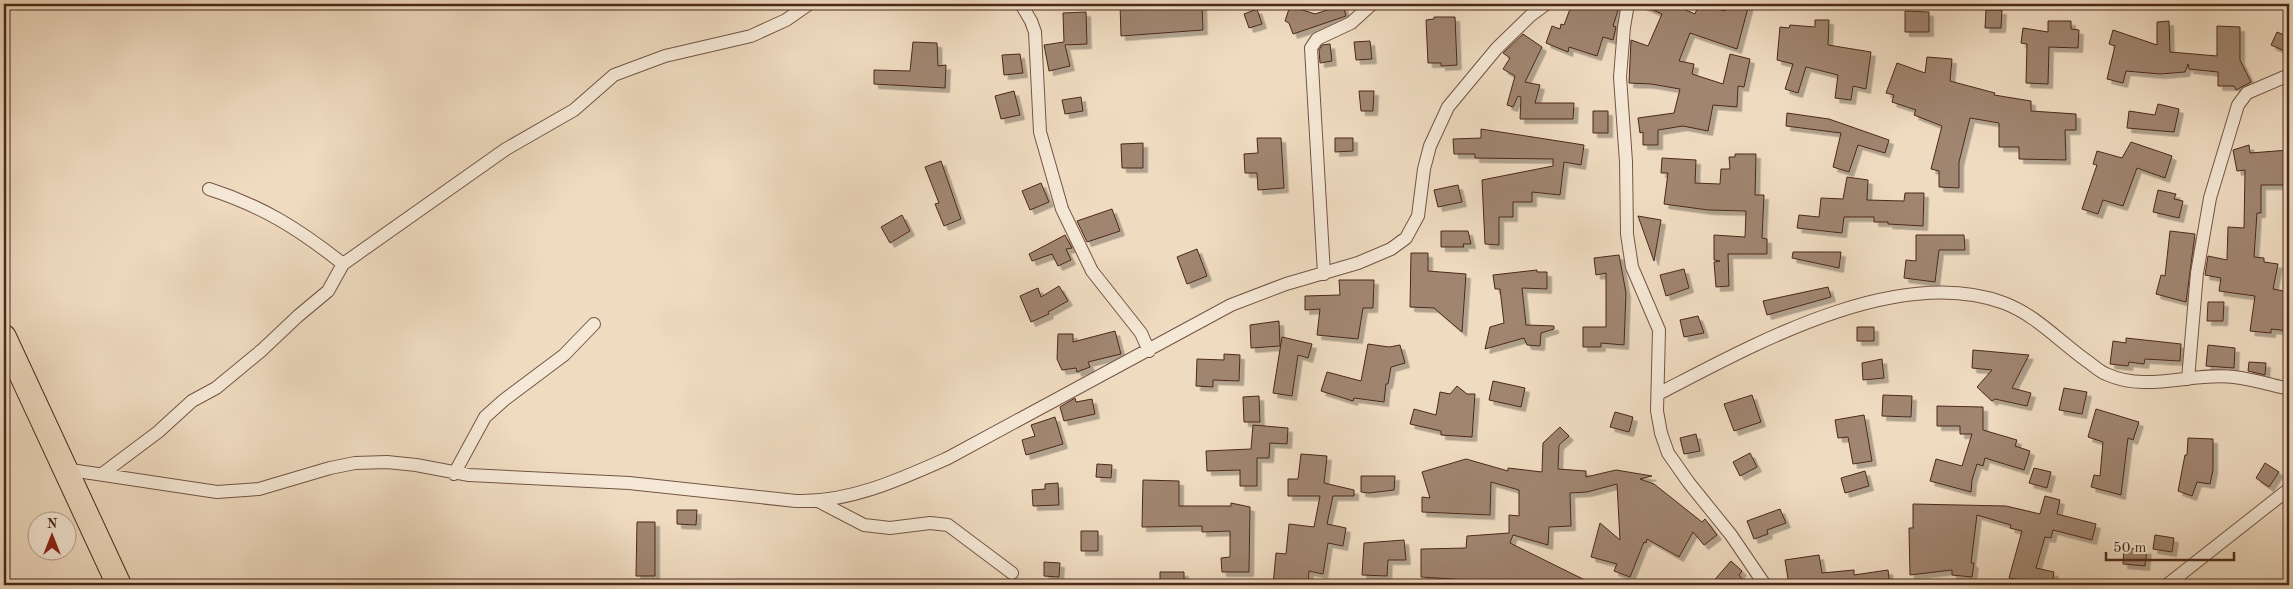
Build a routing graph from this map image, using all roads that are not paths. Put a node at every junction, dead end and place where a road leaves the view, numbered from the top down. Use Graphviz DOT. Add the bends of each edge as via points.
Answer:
graph roads {
  1 [pos="809,4"];
  2 [pos="1021,4"];
  3 [pos="1372,4"];
  4 [pos="1546,4"];
  5 [pos="1628,4"];
  6 [pos="2289,75"];
  7 [pos="209,189"];
  8 [pos="342,264"];
  9 [pos="1324,274"];
  10 [pos="594,324"];
  11 [pos="4,337"];
  12 [pos="1149,351"];
  13 [pos="2188,379"];
  14 [pos="2289,388"];
  15 [pos="1658,394"];
  16 [pos="64,469"];
  17 [pos="102,474"];
  18 [pos="454,474"];
  19 [pos="2289,489"];
  20 [pos="820,502"];
  21 [pos="1012,572"];
  22 [pos="119,585"];
  23 [pos="1765,585"];
  24 [pos="2167,585"];
  1 -- 8 [label="street" via="786,20 751,36 665,56 614,76 574,110 506,149"];
  2 -- 12 [label="street" via="1035,32 1040,132 1062,209 1092,271 1141,333"];
  3 -- 9 [label="street" via="1351,23 1317,39 1311,48"];
  4 -- 9 [label="street" via="1497,48 1448,108 1430,146 1418,216 1406,238 1377,255"];
  5 -- 15 [label="street" via="1620,77 1627,234 1632,267 1659,330"];
  6 -- 13 [label="street" via="2247,93 2238,105 2210,198 2197,273"];
  7 -- 8 [label="street" via="243,200 281,219"];
  8 -- 17 [label="street" via="328,291 262,350 216,388 192,401 158,432"];
  9 -- 12 [label="street" via="1286,284 1231,305"];
  10 -- 18 [label="street" via="564,356 485,417"];
  11 -- 16 [label="highway"];
  12 -- 20 [label="street" via="906,477"];
  13 -- 14 [label="street" via="2234,377"];
  13 -- 15 [label="street" via="2136,381 2106,374 2036,320 2004,303 1970,294 1926,293 1878,300 1821,318 1776,335"];
  15 -- 23 [label="street" via="1660,426 1668,453"];
  16 -- 17 [label="street"];
  16 -- 22 [label="highway"];
  17 -- 18 [label="street" via="217,492 259,489 355,463 416,465"];
  18 -- 20 [label="street" via="629,483"];
  19 -- 24 [label="street"];
  20 -- 21 [label="street" via="864,525 890,528 930,523 948,525"];
}
